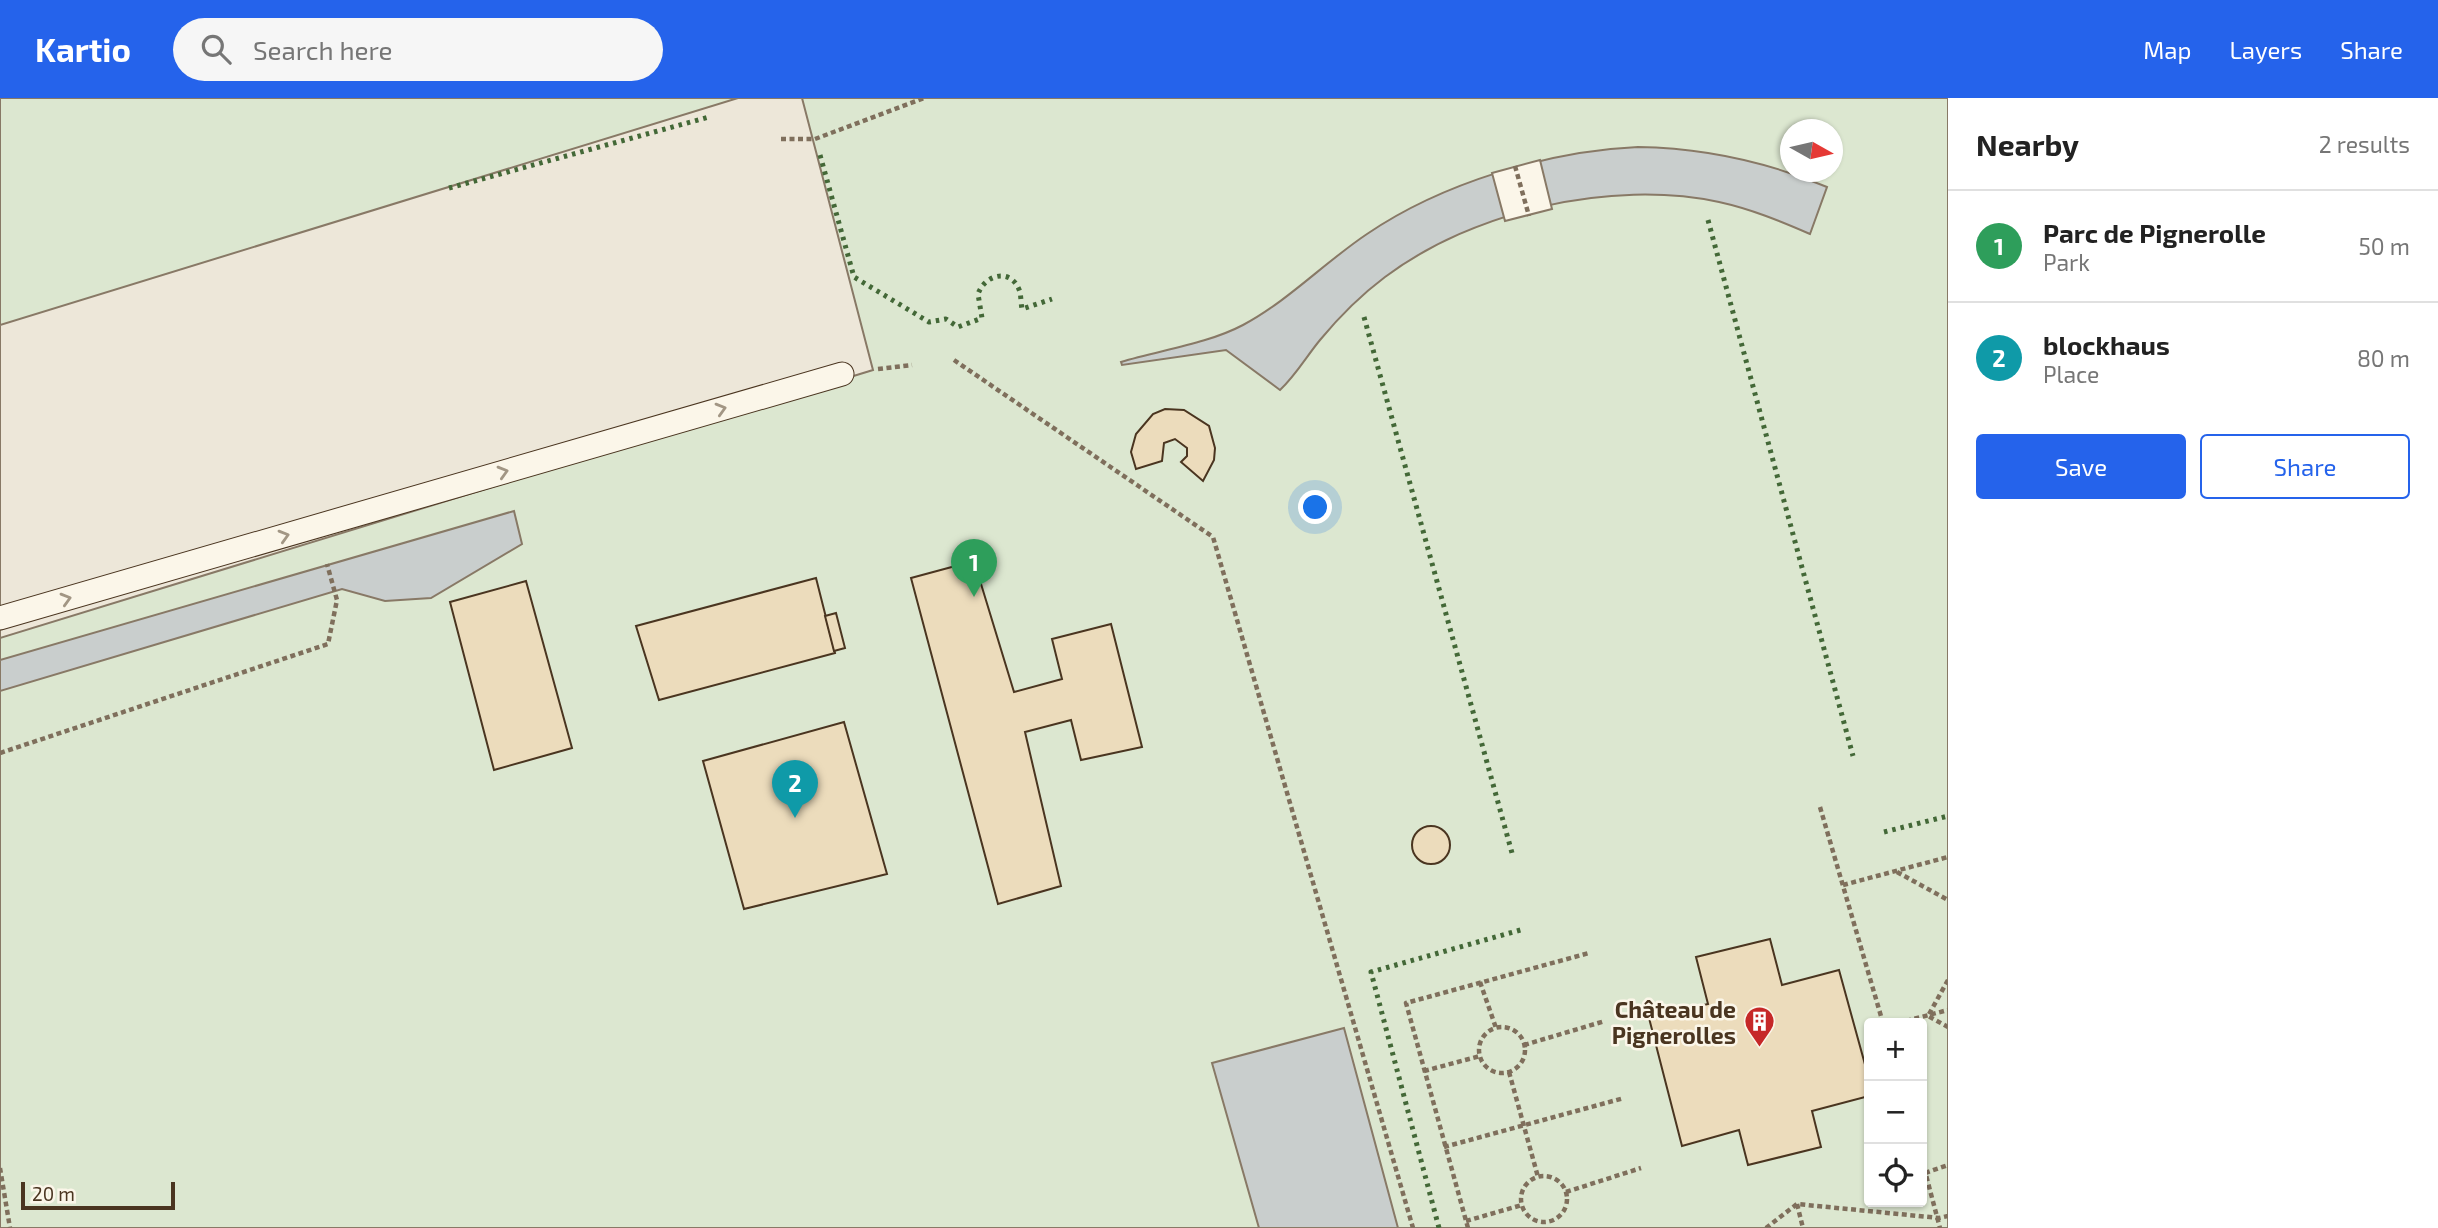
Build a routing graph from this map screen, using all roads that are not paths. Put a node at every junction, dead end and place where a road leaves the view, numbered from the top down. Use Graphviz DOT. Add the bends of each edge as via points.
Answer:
graph roads {
  1 [pos="842,374"];
  2 [pos="0,618"];
  2 -- 1 [label="lane, one-way"];
}
